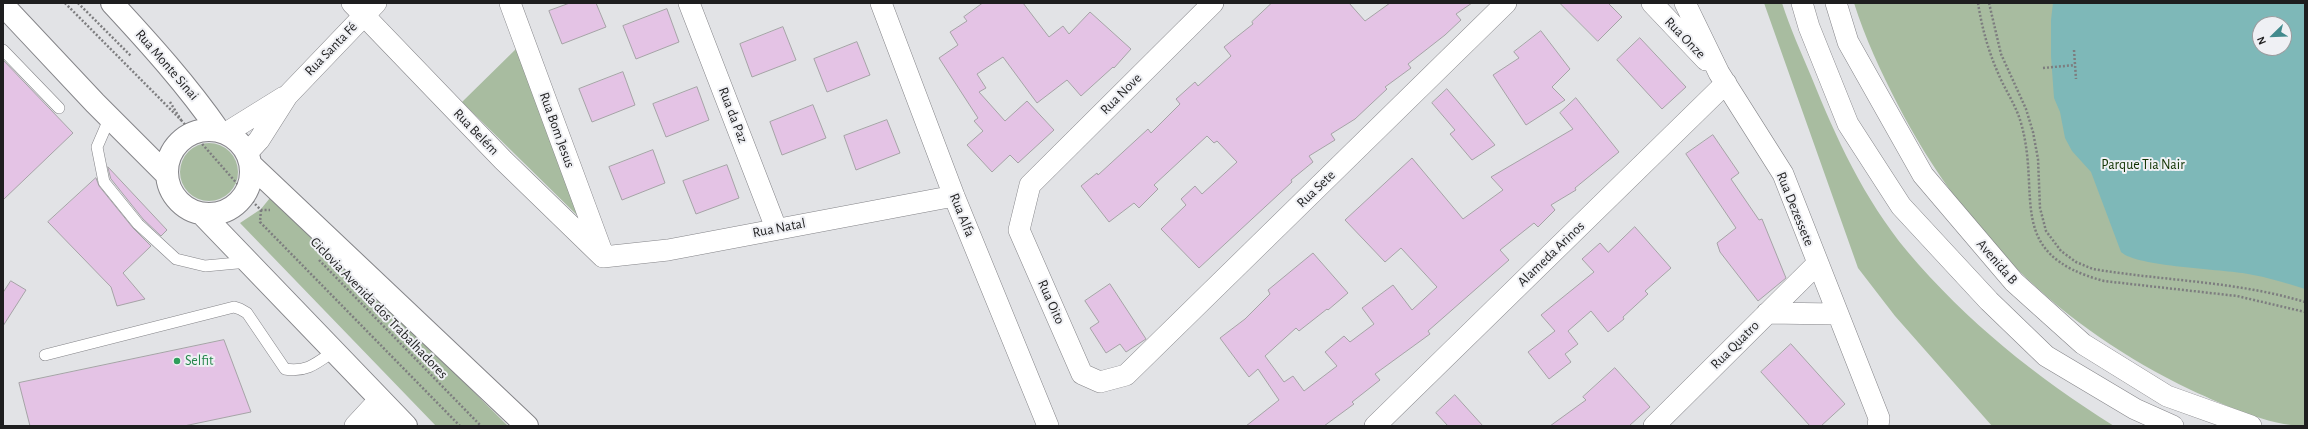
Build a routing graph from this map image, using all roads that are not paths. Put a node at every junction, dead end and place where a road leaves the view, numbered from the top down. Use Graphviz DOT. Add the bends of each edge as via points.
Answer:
graph roads {
  1 [pos="112,3"];
  2 [pos="510,3"];
  3 [pos="689,3"];
  4 [pos="881,3"];
  5 [pos="1213,3"];
  6 [pos="1506,3"];
  7 [pos="1652,3"];
  8 [pos="1685,3"];
  9 [pos="1802,3"];
  10 [pos="1836,3"];
  11 [pos="3,5"];
  12 [pos="364,7"];
  13 [pos="3,50"];
  14 [pos="1723,78"];
  15 [pos="287,96"];
  16 [pos="59,108"];
  17 [pos="110,117"];
  18 [pos="223,132"];
  19 [pos="249,159"];
  20 [pos="167,175"];
  21 [pos="1030,185"];
  22 [pos="954,196"];
  23 [pos="202,214"];
  24 [pos="776,228"];
  25 [pos="603,257"];
  26 [pos="248,262"];
  27 [pos="1817,264"];
  28 [pos="1768,313"];
  29 [pos="1837,314"];
  30 [pos="334,351"];
  31 [pos="45,355"];
  32 [pos="1126,375"];
  33 [pos="380,399"];
  34 [pos="394,423"];
  35 [pos="355,426"];
  36 [pos="527,426"];
  37 [pos="1048,426"];
  38 [pos="1375,426"];
  39 [pos="1654,426"];
  40 [pos="1878,426"];
  41 [pos="2173,426"];
  42 [pos="2251,426"];
  1 -- 18 [label="main road, Rua Monte Sinai"];
  2 -- 25 [label="street, Rua Bom Jesus"];
  3 -- 24 [label="street, Rua da Paz"];
  4 -- 22 [label="street, Rua Alfa"];
  5 -- 21 [label="street, Rua Nove"];
  6 -- 32 [label="street, Rua Sete"];
  7 -- 14 [label="street, Rua Onze"];
  8 -- 14 [label="street, Rua Dezessete"];
  9 -- 41 [label="street" via="1848,124 1901,206 1989,301 2046,356 2135,409"];
  10 -- 42 [label="street, Avenida B" via="1848,42 1923,175 2014,282 2082,344 2167,396"];
  11 -- 17 [label="main road"];
  12 -- 15 [label="street, Rua Santa Fé"];
  12 -- 25 [label="street, Rua Belém" via="503,160"];
  13 -- 16 [label="lane"];
  14 -- 27 [label="street, Rua Dezessete" via="1783,174"];
  14 -- 38 [label="street, Alameda Arinos"];
  15 -- 18 [label="street, Rua Santa Fé"];
  15 -- 19 [label="street, Rua Santa Fé"];
  17 -- 20 [label="main road"];
  17 -- 26 [label="lane" via="97,147 104,182 138,224 176,259 205,266"];
  18 -- 19 [label="main road, Rua Monte Sinai" via="238,142"];
  18 -- 20 [label="main road" via="186,127 168,162"];
  19 -- 23 [label="main road" via="251,174 246,193 232,208 223,213"];
  19 -- 36 [label="main road, Rua Monte Sinai"];
  20 -- 23 [label="main road" via="172,191 182,204"];
  21 -- 32 [label="street, Rua Oito" via="1019,230 1082,374 1100,382"];
  22 -- 24 [label="street, Rua Natal"];
  22 -- 37 [label="street, Rua Alfa"];
  23 -- 26 [label="main road"];
  24 -- 25 [label="street, Rua Natal" via="668,250"];
  26 -- 30 [label="main road"];
  27 -- 28 [label="street, Rua Quatro"];
  27 -- 29 [label="street, Rua Dezessete"];
  28 -- 29 [label="street"];
  28 -- 39 [label="street, Rua Quatro"];
  29 -- 40 [label="street, Rua Dezessete" via="1878,418"];
  30 -- 31 [label="lane" via="310,368 296,371 285,369 247,313 234,307"];
  30 -- 33 [label="main road"];
  33 -- 34 [label="main road"];
  33 -- 35 [label="street"];
}
